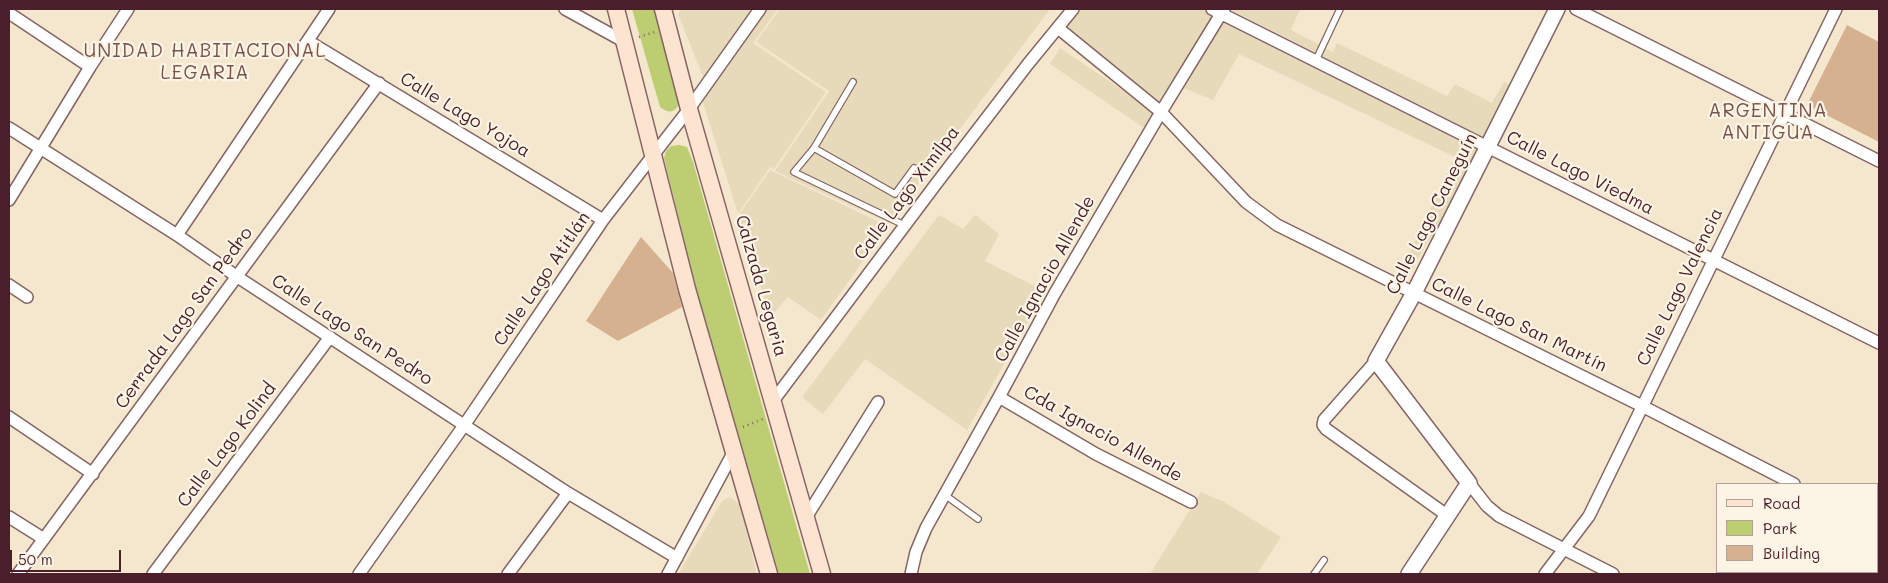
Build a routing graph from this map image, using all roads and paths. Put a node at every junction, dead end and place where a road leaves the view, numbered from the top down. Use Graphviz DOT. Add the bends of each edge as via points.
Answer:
graph roads {
  1 [pos="128,9"];
  2 [pos="329,9"];
  3 [pos="565,9"];
  4 [pos="616,9"];
  5 [pos="663,9"];
  6 [pos="760,9"];
  7 [pos="1073,9"];
  8 [pos="1340,9"];
  9 [pos="1557,9"];
  10 [pos="1576,9"];
  11 [pos="1836,9"];
  12 [pos="1219,10"];
  13 [pos="9,13"];
  14 [pos="668,28"];
  15 [pos="1058,28"];
  16 [pos="308,41"];
  17 [pos="624,42"];
  18 [pos="1316,60"];
  19 [pos="90,67"];
  20 [pos="853,82"];
  21 [pos="379,83"];
  22 [pos="689,109"];
  23 [pos="1162,112"];
  24 [pos="1784,114"];
  25 [pos="9,128"];
  26 [pos="1488,147"];
  27 [pos="814,148"];
  28 [pos="41,149"];
  29 [pos="652,155"];
  30 [pos="1879,161"];
  31 [pos="914,168"];
  32 [pos="9,200"];
  33 [pos="603,220"];
  34 [pos="904,225"];
  35 [pos="177,234"];
  36 [pos="1713,259"];
  37 [pos="236,276"];
  38 [pos="9,285"];
  39 [pos="1414,293"];
  40 [pos="28,297"];
  41 [pos="330,337"];
  42 [pos="1879,343"];
  43 [pos="1376,361"];
  44 [pos="1000,397"];
  45 [pos="878,402"];
  46 [pos="1642,406"];
  47 [pos="774,407"];
  48 [pos="9,417"];
  49 [pos="465,424"];
  50 [pos="728,434"];
  51 [pos="733,453"];
  52 [pos="93,474"];
  53 [pos="1469,483"];
  54 [pos="1792,483"];
  55 [pos="568,493"];
  56 [pos="945,495"];
  57 [pos="1191,502"];
  58 [pos="1448,516"];
  59 [pos="9,517"];
  60 [pos="805,518"];
  61 [pos="978,518"];
  62 [pos="44,539"];
  63 [pos="1565,550"];
  64 [pos="677,558"];
  65 [pos="1324,560"];
  66 [pos="18,574"];
  67 [pos="153,574"];
  68 [pos="359,574"];
  69 [pos="508,574"];
  70 [pos="668,574"];
  71 [pos="769,574"];
  72 [pos="822,574"];
  73 [pos="911,574"];
  74 [pos="1314,574"];
  75 [pos="1409,574"];
  76 [pos="1545,574"];
  77 [pos="1613,574"];
  1 -- 19 [label="street"];
  2 -- 16 [label="street"];
  3 -- 17 [label="street"];
  4 -- 17 [label="main road"];
  5 -- 14 [label="main road, Calzada Legaria"];
  6 -- 22 [label="street, Calle Lago Atitlán"];
  7 -- 15 [label="street, Calle Lago Ximilpa"];
  8 -- 18 [label="lane"];
  9 -- 26 [label="street, Calle Lago Caneguín"];
  10 -- 24 [label="street"];
  11 -- 24 [label="street, Calle Lago Valencia"];
  12 -- 18 [label="street, Calle Lago Viedma"];
  12 -- 23 [label="street, Calle Ignacio Allende"];
  13 -- 19 [label="street"];
  14 -- 17 [label="path"];
  14 -- 22 [label="main road, Calzada Legaria"];
  15 -- 23 [label="street, Calle Lago San Martín"];
  15 -- 34 [label="street, Calle Lago Ximilpa"];
  16 -- 21 [label="street, Calle Lago Yojoa"];
  16 -- 35 [label="street"];
  17 -- 29 [label="main road"];
  18 -- 26 [label="street, Calle Lago Viedma"];
  19 -- 28 [label="street"];
  20 -- 27 [label="lane"];
  21 -- 33 [label="street, Calle Lago Yojoa"];
  21 -- 37 [label="street, Cerrada Lago San Pedro"];
  22 -- 29 [label="street, Calle Lago Atitlán"];
  22 -- 47 [label="main road, Calzada Legaria"];
  23 -- 39 [label="street, Calle Lago San Martín" via="1246,202 1277,225"];
  23 -- 44 [label="street, Calle Ignacio Allende" via="1055,293"];
  24 -- 30 [label="street"];
  24 -- 36 [label="street, Calle Lago Valencia"];
  25 -- 28 [label="street, Calle Lago San Pedro"];
  26 -- 36 [label="street, Calle Lago Viedma"];
  26 -- 39 [label="street, Calle Lago Caneguín"];
  27 -- 31 [label="lane" via="895,194"];
  27 -- 34 [label="lane" via="794,172"];
  28 -- 32 [label="street"];
  28 -- 35 [label="street, Calle Lago San Pedro"];
  29 -- 33 [label="street, Calle Lago Atitlán"];
  29 -- 50 [label="main road"];
  33 -- 49 [label="street, Calle Lago Atitlán"];
  34 -- 47 [label="street, Calle Lago Ximilpa"];
  35 -- 37 [label="street, Calle Lago San Pedro"];
  36 -- 42 [label="street, Calle Lago Viedma"];
  36 -- 46 [label="street, Calle Lago Valencia"];
  37 -- 41 [label="street, Calle Lago San Pedro"];
  37 -- 52 [label="street, Cerrada Lago San Pedro"];
  38 -- 40 [label="street"];
  39 -- 43 [label="street, Calle Lago Caneguín"];
  39 -- 46 [label="street, Calle Lago San Martín"];
  41 -- 49 [label="street, Calle Lago San Pedro"];
  41 -- 67 [label="street, Calle Lago Kolind"];
  43 -- 53 [label="street"];
  43 -- 58 [label="street, Calle Lago Caneguín" via="1323,424"];
  44 -- 56 [label="street, Calle Ignacio Allende"];
  44 -- 57 [label="street, Cda Ignacio Allende" via="1096,454"];
  45 -- 60 [label="street"];
  46 -- 54 [label="street, Calle Lago San Martín"];
  46 -- 63 [label="street, Calle Lago Valencia" via="1589,516"];
  47 -- 50 [label="path"];
  47 -- 60 [label="main road, Calzada Legaria"];
  48 -- 52 [label="street"];
  49 -- 55 [label="street, Calle Lago San Pedro"];
  49 -- 68 [label="street, Calle Lago Atitlán"];
  50 -- 51 [label="main road"];
  51 -- 64 [label="street"];
  51 -- 71 [label="main road"];
  52 -- 62 [label="street, Cerrada Lago San Pedro"];
  53 -- 58 [label="street"];
  53 -- 63 [label="street" via="1499,516"];
  55 -- 64 [label="street, Calle Lago San Pedro"];
  55 -- 69 [label="street"];
  56 -- 61 [label="lane"];
  56 -- 73 [label="street, Calle Ignacio Allende" via="926,528"];
  58 -- 75 [label="street"];
  59 -- 62 [label="street"];
  60 -- 72 [label="main road, Calzada Legaria"];
  62 -- 66 [label="street, Cerrada Lago San Pedro"];
  63 -- 76 [label="street, Calle Lago Valencia"];
  63 -- 77 [label="street"];
  64 -- 70 [label="street"];
  65 -- 74 [label="lane"];
}
